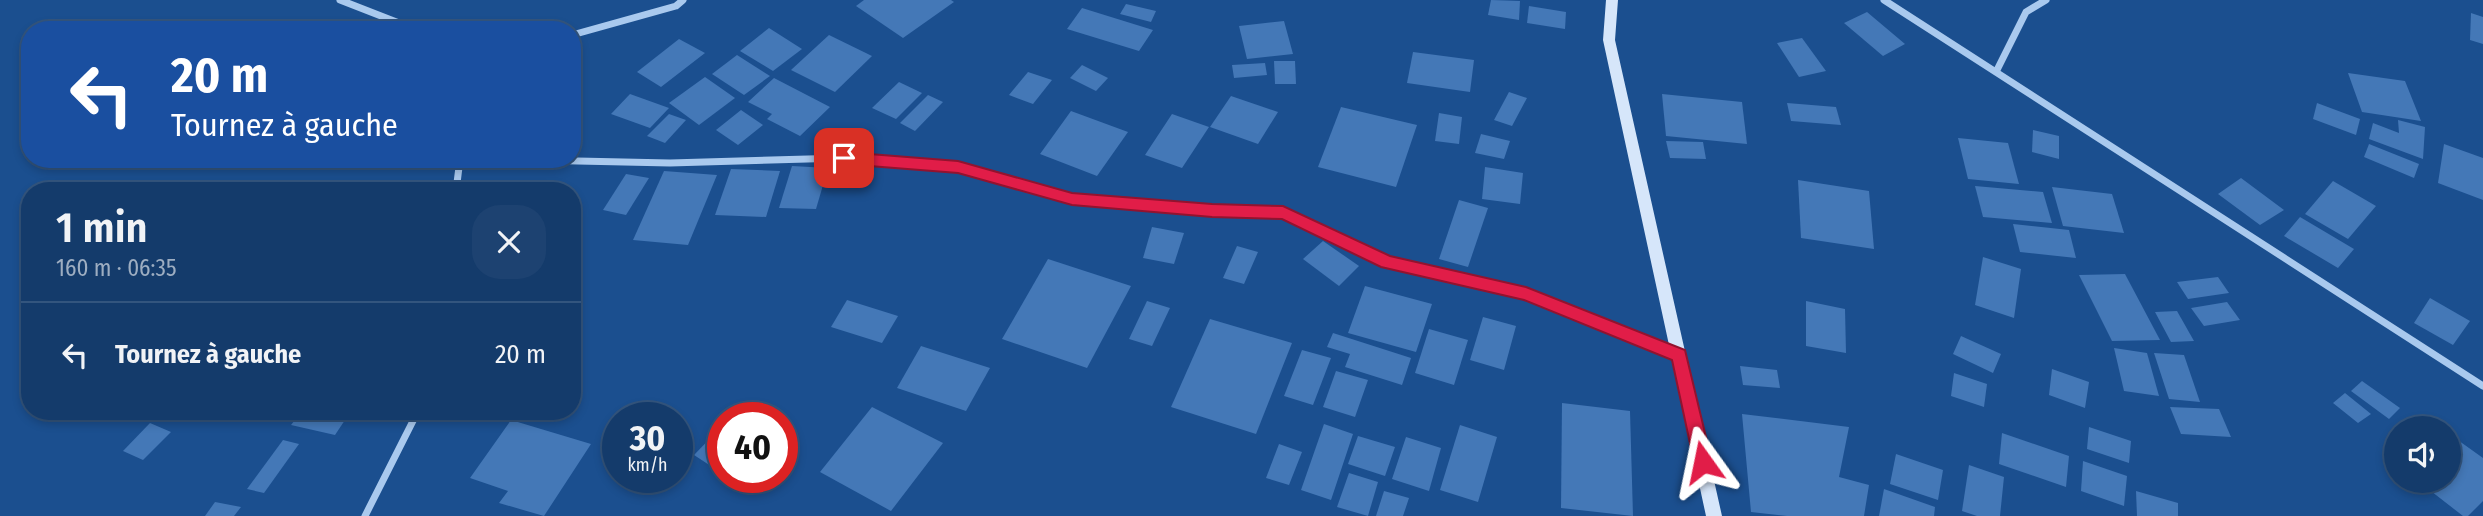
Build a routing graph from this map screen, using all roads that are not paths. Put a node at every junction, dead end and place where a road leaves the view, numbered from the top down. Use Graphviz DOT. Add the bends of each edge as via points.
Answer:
graph roads {
  1 [pos="340,0"];
  2 [pos="684,0"];
  3 [pos="1612,0"];
  4 [pos="1884,0"];
  5 [pos="2046,0"];
  6 [pos="394,21"];
  7 [pos="581,32"];
  8 [pos="1997,69"];
  9 [pos="581,161"];
  10 [pos="1679,355"];
  11 [pos="2483,386"];
  12 [pos="413,420"];
  13 [pos="365,516"];
  14 [pos="1714,516"];
  1 -- 6 [label="street"];
  2 -- 7 [label="street"];
  3 -- 10 [label="street" via="1609,40"];
  4 -- 8 [label="street"];
  5 -- 8 [label="street" via="2026,12"];
  8 -- 11 [label="street"];
  9 -- 10 [label="street" via="844,158 958,167 1072,199 1283,212 1387,262 1526,293"];
  10 -- 14 [label="street"];
  12 -- 13 [label="street"];
}
